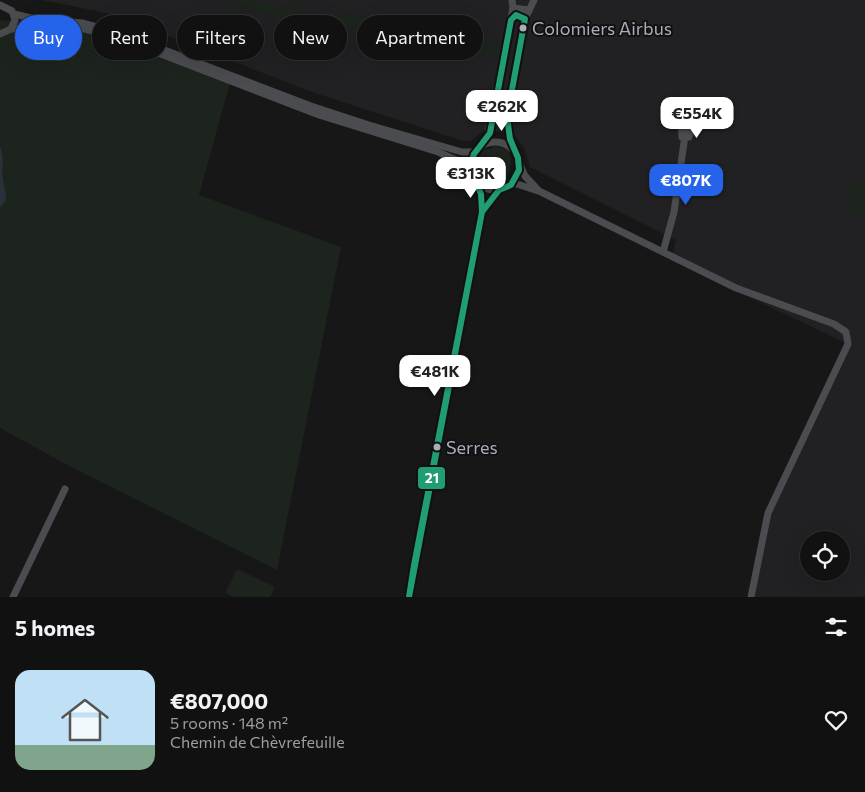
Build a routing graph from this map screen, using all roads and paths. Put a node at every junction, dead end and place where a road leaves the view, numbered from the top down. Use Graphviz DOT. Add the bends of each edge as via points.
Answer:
graph roads {
  1 [pos="512,0"];
  2 [pos="534,0"];
  3 [pos="0,5"];
  4 [pos="513,8"];
  5 [pos="529,10"];
  6 [pos="14,14"];
  7 [pos="525,19"];
  8 [pos="511,20"];
  9 [pos="11,30"];
  10 [pos="0,34"];
  11 [pos="681,118"];
  12 [pos="690,123"];
  13 [pos="486,144"];
  14 [pos="512,150"];
  15 [pos="475,152"];
  16 [pos="684,154"];
  17 [pos="519,164"];
  18 [pos="470,166"];
  19 [pos="476,182"];
  20 [pos="511,185"];
  21 [pos="499,190"];
  22 [pos="541,192"];
  23 [pos="482,212"];
  24 [pos="663,252"];
  25 [pos="66,489"];
  26 [pos="13,597"];
  27 [pos="409,597"];
  28 [pos="751,597"];
  1 -- 4 [label="street"];
  2 -- 5 [label="street"];
  3 -- 6 [label="street"];
  4 -- 5 [label="street"];
  4 -- 8 [label="street"];
  5 -- 7 [label="street"];
  6 -- 9 [label="street"];
  6 -- 15 [label="street" via="82,23 120,32 369,126 462,152"];
  7 -- 8 [label="street" via="516,15"];
  7 -- 14 [label="street" via="507,117"];
  8 -- 13 [label="street"];
  9 -- 10 [label="street"];
  9 -- 18 [label="street" via="85,29 122,39 319,115 438,152"];
  11 -- 16 [label="street"];
  12 -- 16 [label="street"];
  13 -- 14 [label="street" via="499,142"];
  13 -- 15 [label="street"];
  14 -- 17 [label="street"];
  15 -- 18 [label="street"];
  16 -- 24 [label="street"];
  17 -- 20 [label="street"];
  17 -- 22 [label="street" via="525,176"];
  18 -- 19 [label="street"];
  19 -- 21 [label="street" via="490,190"];
  19 -- 23 [label="street" via="482,198"];
  20 -- 21 [label="street"];
  20 -- 22 [label="street"];
  21 -- 23 [label="street"];
  22 -- 24 [label="street"];
  23 -- 27 [label="street"];
  24 -- 28 [label="street" via="744,292 841,327 848,336 848,344 765,521"];
  25 -- 26 [label="street"];
}
